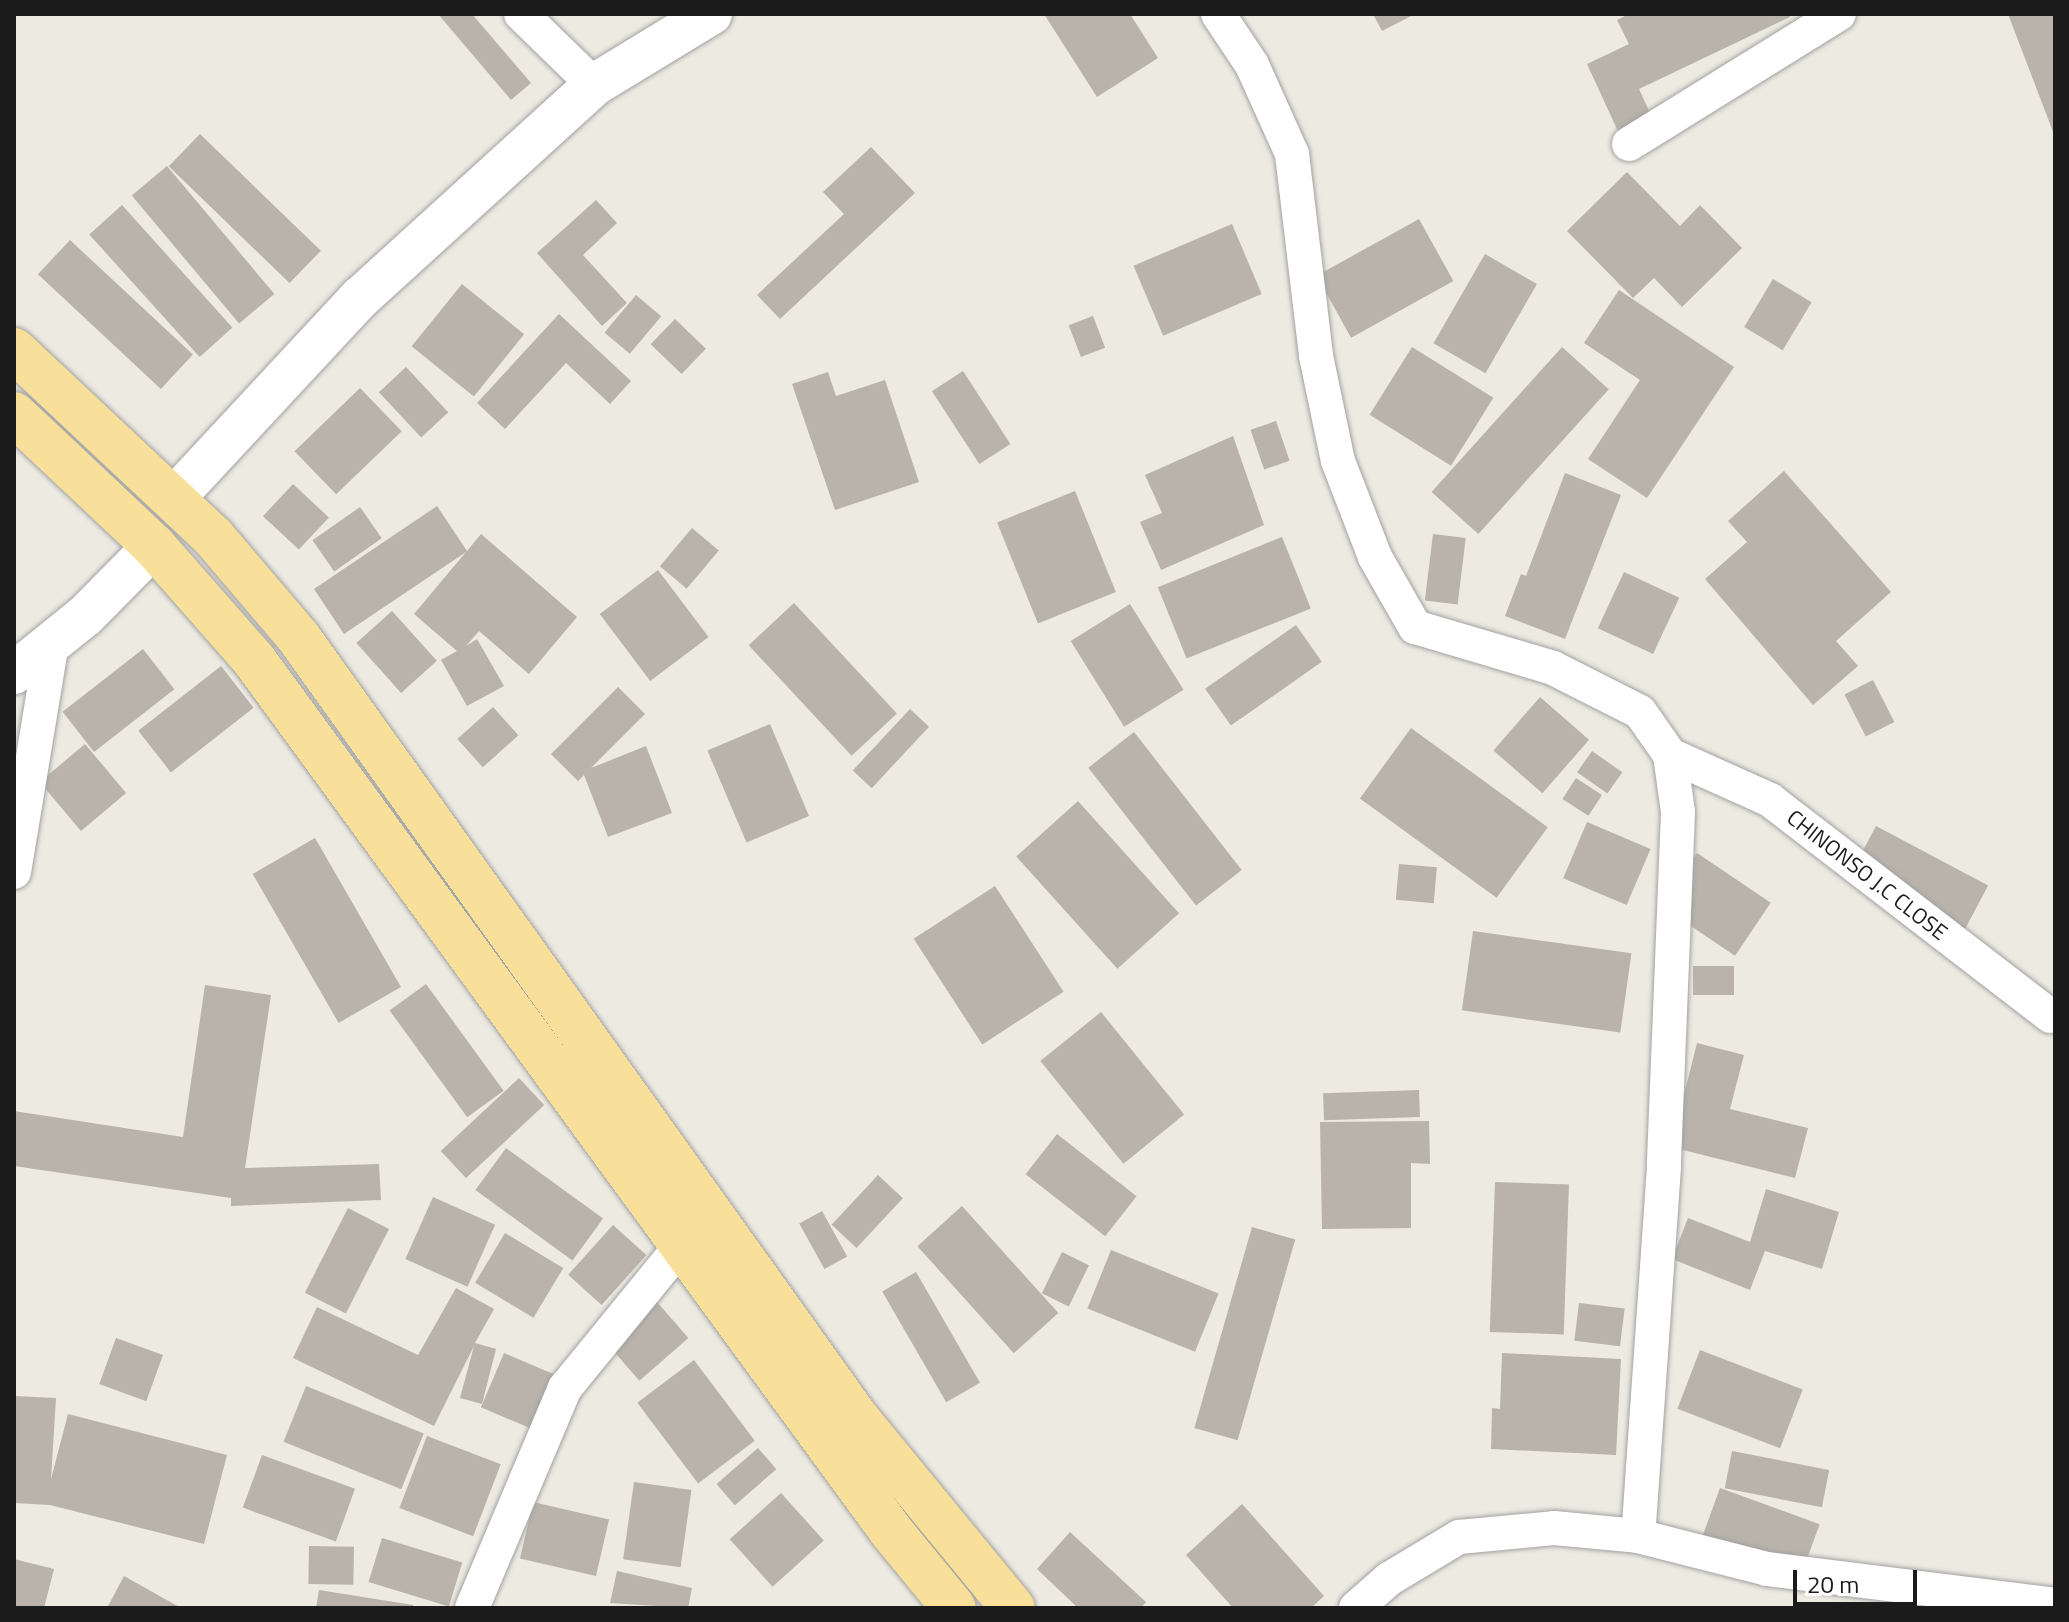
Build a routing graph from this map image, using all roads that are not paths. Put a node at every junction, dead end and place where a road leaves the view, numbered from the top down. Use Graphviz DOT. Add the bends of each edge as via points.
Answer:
graph roads {
  1 [pos="521,14"];
  2 [pos="711,14"];
  3 [pos="1218,14"];
  4 [pos="1839,14"];
  5 [pos="594,85"];
  6 [pos="1629,144"];
  7 [pos="14,350"];
  8 [pos="14,414"];
  9 [pos="173,499"];
  10 [pos="154,546"];
  11 [pos="52,642"];
  12 [pos="14,673"];
  13 [pos="1670,755"];
  14 [pos="14,872"];
  15 [pos="2050,1016"];
  16 [pos="681,1246"];
  17 [pos="1638,1536"];
  18 [pos="2055,1605"];
  19 [pos="472,1608"];
  20 [pos="954,1608"];
  21 [pos="1013,1608"];
  22 [pos="1356,1608"];
  1 -- 5 [label="street"];
  2 -- 5 [label="street"];
  3 -- 13 [label="street" via="1252,65 1292,154 1316,356 1338,461 1375,557 1415,627 1553,668 1640,712"];
  4 -- 6 [label="street"];
  5 -- 9 [label="street" via="360,298"];
  7 -- 9 [label="main road"];
  8 -- 10 [label="main road"];
  9 -- 21 [label="main road" via="214,538 299,638 856,1417"];
  10 -- 11 [label="street"];
  10 -- 16 [label="main road" via="254,660"];
  11 -- 12 [label="street"];
  11 -- 14 [label="street"];
  13 -- 15 [label="street, CHINONSO J.C CLOSE" via="1770,800"];
  13 -- 17 [label="street" via="1678,812 1664,1167"];
  16 -- 19 [label="street" via="565,1388"];
  16 -- 20 [label="main road"];
  17 -- 18 [label="street" via="1767,1569"];
  17 -- 22 [label="street" via="1554,1528 1459,1537 1389,1579"];
}
